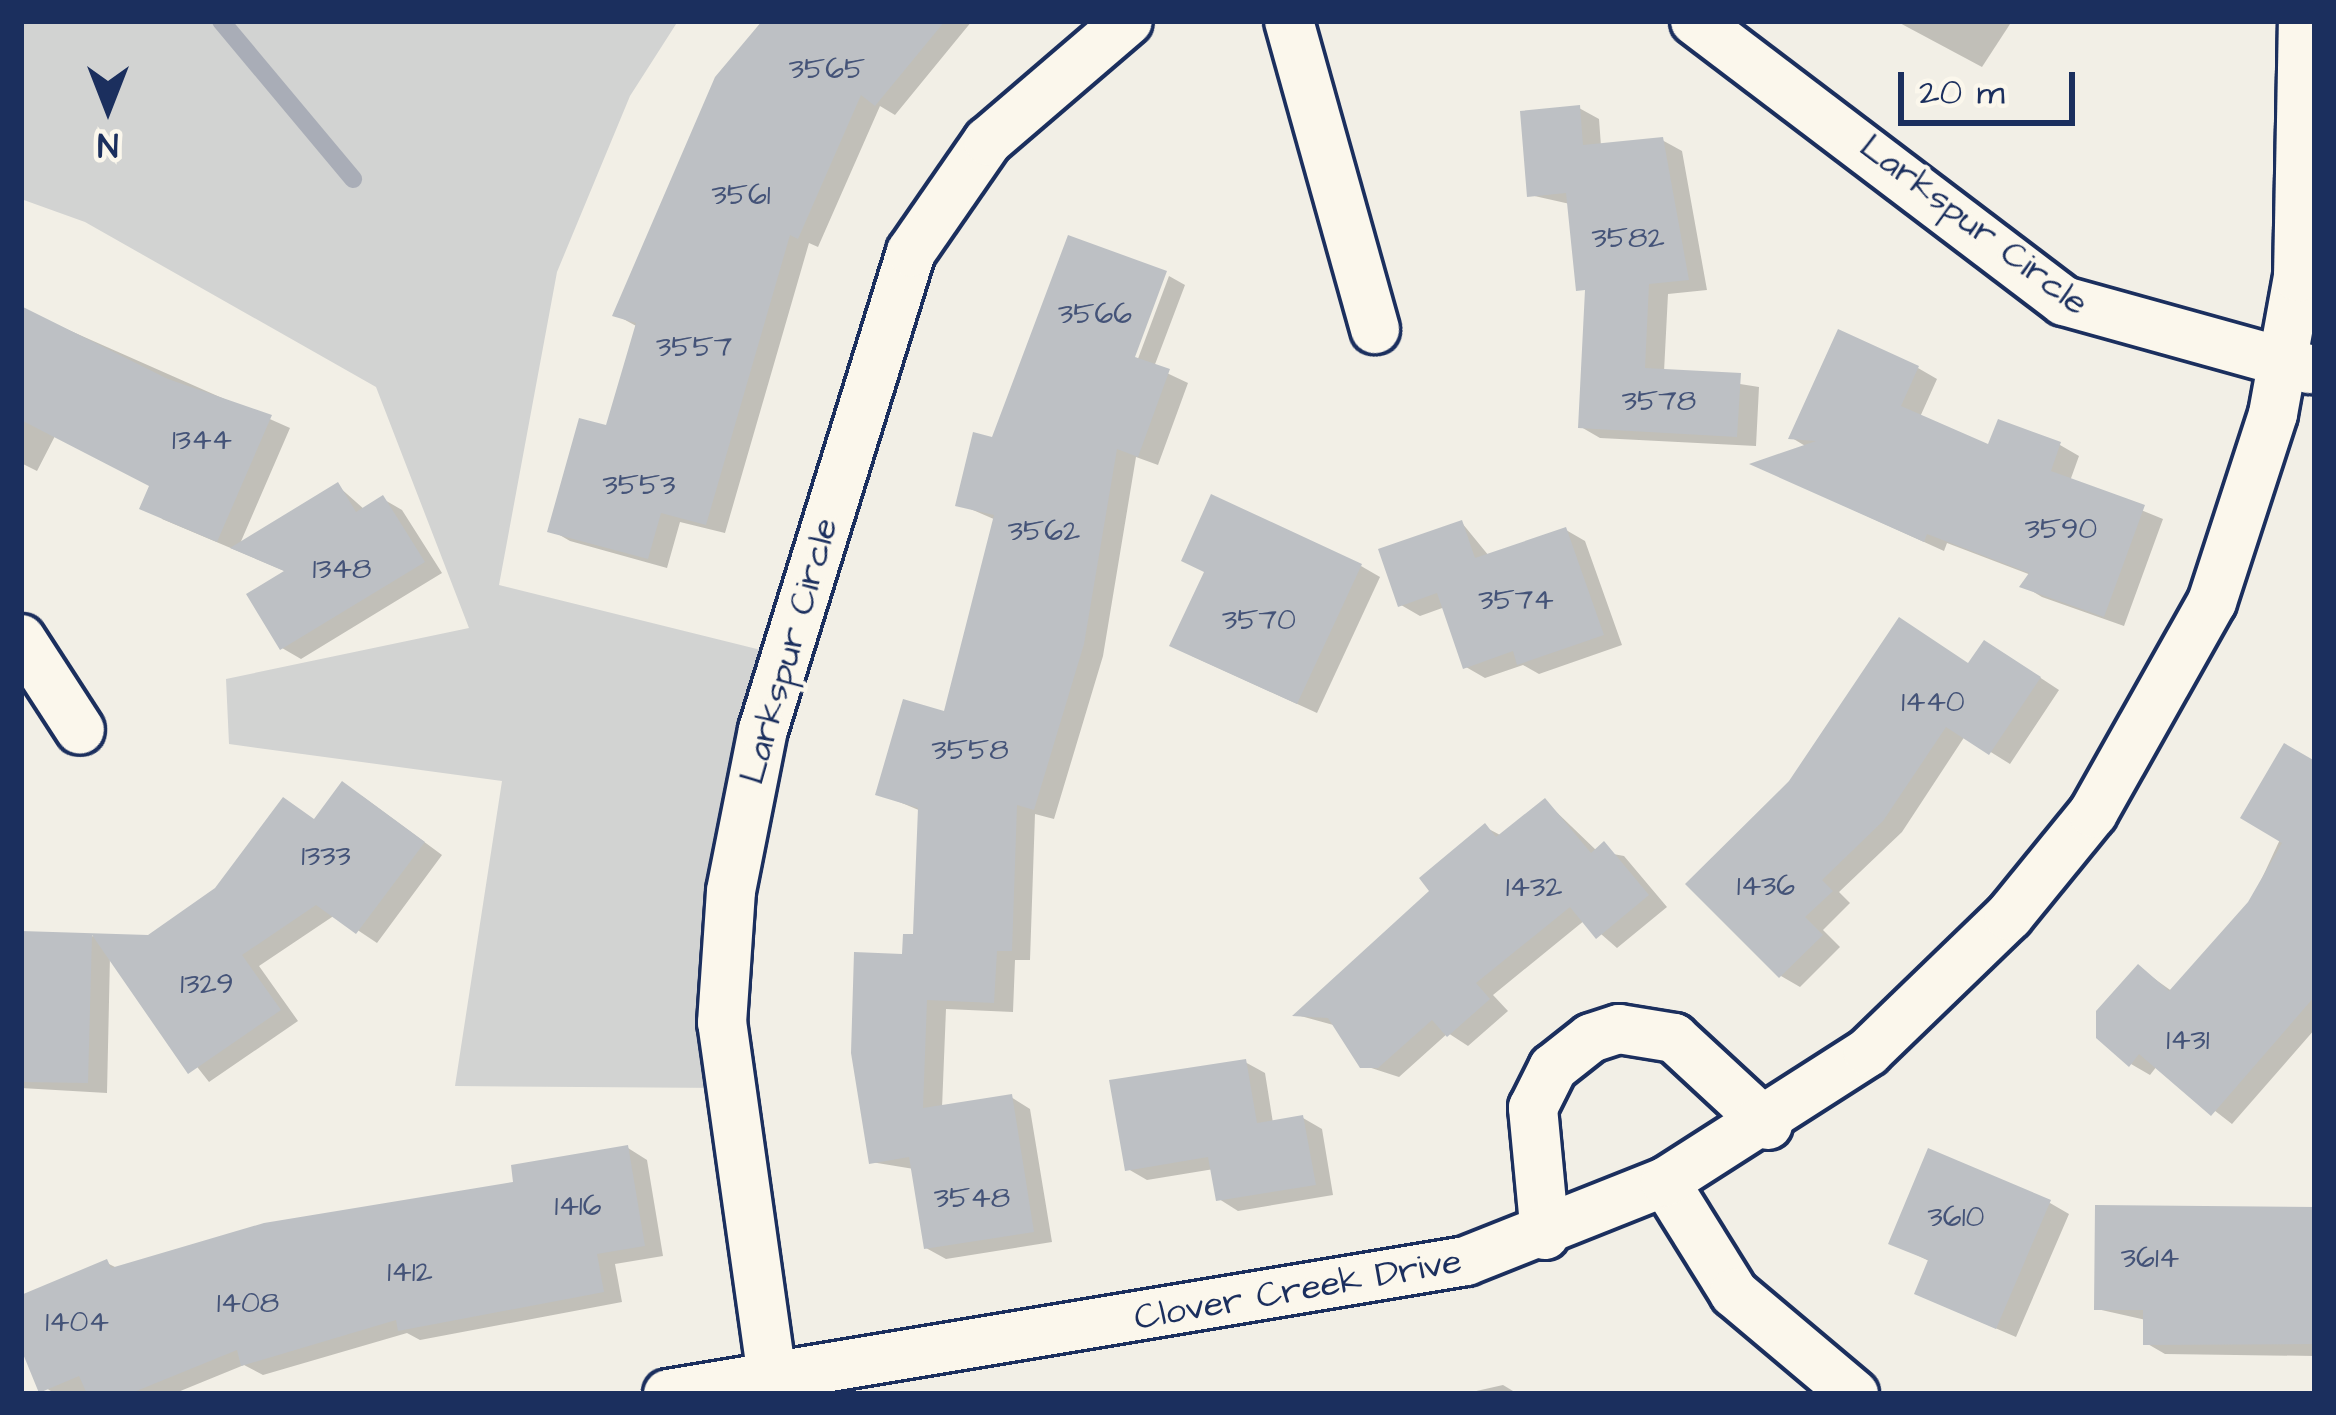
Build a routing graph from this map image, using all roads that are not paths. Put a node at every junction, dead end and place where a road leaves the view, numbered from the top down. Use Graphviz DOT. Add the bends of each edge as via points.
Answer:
graph roads {
  1 [pos="1127,21"];
  2 [pos="1289,21"];
  3 [pos="1695,21"];
  4 [pos="2303,21"];
  5 [pos="1375,329"];
  6 [pos="2299,366"];
  7 [pos="21,639"];
  8 [pos="80,730"];
  9 [pos="1768,1125"];
  10 [pos="1665,1182"];
  11 [pos="1545,1235"];
  12 [pos="772,1377"];
  13 [pos="878,1378"];
  14 [pos="677,1393"];
  15 [pos="1854,1394"];
  1 -- 12 [label="street, Larkspur Circle" via="988,141 911,252 763,730 730,891 722,1022"];
  2 -- 5 [label="street"];
  3 -- 6 [label="street, Larkspur Circle" via="2064,301"];
  4 -- 6 [label="street, Clover Creek Drive"];
  6 -- 9 [label="street, Clover Creek Drive" via="2212,602 2118,777 1960,968"];
  7 -- 8 [label="street"];
  9 -- 10 [label="street, Clover Creek Drive"];
  9 -- 11 [label="street" via="1674,1038 1640,1029 1592,1038 1553,1068 1533,1108"];
  10 -- 11 [label="street, Clover Creek Drive"];
  10 -- 15 [label="street" via="1734,1293"];
  11 -- 13 [label="street, Clover Creek Drive" via="1417,1274"];
  12 -- 13 [label="street, Clover Creek Drive"];
  12 -- 14 [label="street, Clover Creek Drive"];
}
